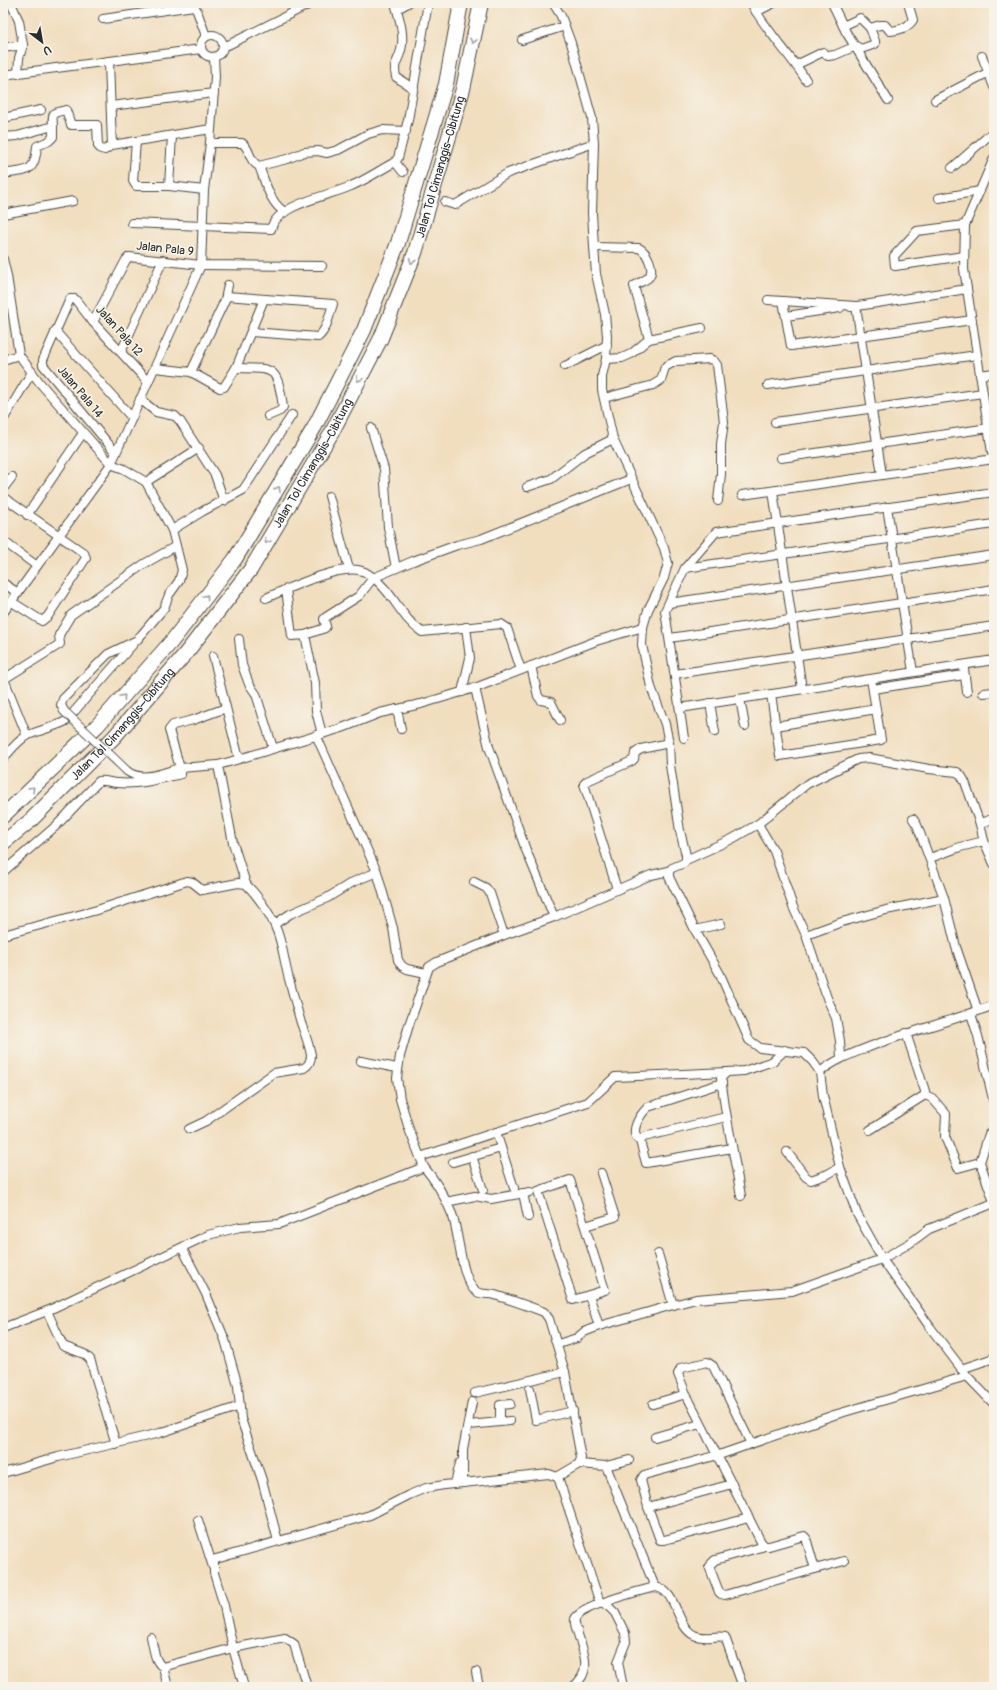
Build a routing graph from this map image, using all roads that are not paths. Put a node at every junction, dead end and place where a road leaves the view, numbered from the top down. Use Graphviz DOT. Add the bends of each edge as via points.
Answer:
graph roads {
  1 [pos="11,3"];
  2 [pos="152,3"];
  3 [pos="312,3"];
  4 [pos="408,3"];
  5 [pos="428,3"];
  6 [pos="461,3"];
  7 [pos="481,3"];
  8 [pos="553,3"];
  9 [pos="751,3"];
  10 [pos="774,3"];
  11 [pos="832,3"];
  12 [pos="908,3"];
  13 [pos="194,5"];
  14 [pos="396,6"];
  15 [pos="156,12"];
  16 [pos="756,12"];
  17 [pos="102,19"];
  18 [pos="565,26"];
  19 [pos="843,26"];
  20 [pos="870,28"];
  21 [pos="206,36"];
  22 [pos="522,40"];
  23 [pos="23,45"];
  24 [pos="223,46"];
  25 [pos="856,46"];
  26 [pos="3,48"];
  27 [pos="201,49"];
  28 [pos="982,56"];
  29 [pos="214,57"];
  30 [pos="108,61"];
  31 [pos="796,65"];
  32 [pos="989,72"];
  33 [pos="18,74"];
  34 [pos="3,75"];
  35 [pos="806,80"];
  36 [pos="994,87"];
  37 [pos="414,89"];
  38 [pos="214,93"];
  39 [pos="888,100"];
  40 [pos="935,100"];
  41 [pos="111,106"];
  42 [pos="41,110"];
  43 [pos="3,118"];
  44 [pos="52,126"];
  45 [pos="211,129"];
  46 [pos="406,131"];
  47 [pos="994,131"];
  48 [pos="172,136"];
  49 [pos="3,137"];
  50 [pos="136,141"];
  51 [pos="210,143"];
  52 [pos="594,143"];
  53 [pos="112,145"];
  54 [pos="994,158"];
  55 [pos="395,162"];
  56 [pos="259,166"];
  57 [pos="952,168"];
  58 [pos="403,172"];
  59 [pos="3,174"];
  60 [pos="169,186"];
  61 [pos="204,190"];
  62 [pos="980,191"];
  63 [pos="939,198"];
  64 [pos="73,202"];
  65 [pos="445,202"];
  66 [pos="286,212"];
  67 [pos="3,214"];
  68 [pos="132,223"];
  69 [pos="965,225"];
  70 [pos="204,227"];
  71 [pos="594,247"];
  72 [pos="964,256"];
  73 [pos="3,259"];
  74 [pos="163,260"];
  75 [pos="201,264"];
  76 [pos="322,266"];
  77 [pos="228,285"];
  78 [pos="967,289"];
  79 [pos="226,296"];
  80 [pos="72,298"];
  81 [pos="264,299"];
  82 [pos="768,300"];
  83 [pos="783,301"];
  84 [pos="856,306"];
  85 [pos="786,316"];
  86 [pos="972,320"];
  87 [pos="93,322"];
  88 [pos="702,328"];
  89 [pos="55,331"];
  90 [pos="251,332"];
  91 [pos="861,336"];
  92 [pos="649,339"];
  93 [pos="606,345"];
  94 [pos="121,352"];
  95 [pos="19,355"];
  96 [pos="977,355"];
  97 [pos="606,359"];
  98 [pos="3,360"];
  99 [pos="564,366"];
  100 [pos="155,368"];
  101 [pos="236,368"];
  102 [pos="866,371"];
  103 [pos="32,372"];
  104 [pos="191,372"];
  105 [pos="994,373"];
  106 [pos="980,375"];
  107 [pos="148,382"];
  108 [pos="768,384"];
  109 [pos="983,393"];
  110 [pos="604,398"];
  111 [pos="140,399"];
  112 [pos="872,408"];
  113 [pos="292,415"];
  114 [pos="268,416"];
  115 [pos="132,418"];
  116 [pos="3,420"];
  117 [pos="775,422"];
  118 [pos="371,428"];
  119 [pos="988,428"];
  120 [pos="83,433"];
  121 [pos="613,439"];
  122 [pos="878,444"];
  123 [pos="199,448"];
  124 [pos="116,453"];
  125 [pos="781,458"];
  126 [pos="994,459"];
  127 [pos="111,464"];
  128 [pos="882,475"];
  129 [pos="12,477"];
  130 [pos="631,479"];
  131 [pos="146,482"];
  132 [pos="527,487"];
  133 [pos="3,489"];
  134 [pos="773,491"];
  135 [pos="994,492"];
  136 [pos="742,495"];
  137 [pos="329,496"];
  138 [pos="3,497"];
  139 [pos="224,501"];
  140 [pos="718,501"];
  141 [pos="887,507"];
  142 [pos="27,515"];
  143 [pos="778,523"];
  144 [pos="994,524"];
  145 [pos="172,530"];
  146 [pos="59,537"];
  147 [pos="892,538"];
  148 [pos="3,542"];
  149 [pos="176,546"];
  150 [pos="782,554"];
  151 [pos="994,555"];
  152 [pos="37,566"];
  153 [pos="396,568"];
  154 [pos="685,568"];
  155 [pos="349,569"];
  156 [pos="897,569"];
  157 [pos="373,578"];
  158 [pos="3,583"];
  159 [pos="787,585"];
  160 [pos="994,588"];
  161 [pos="286,589"];
  162 [pos="18,594"];
  163 [pos="266,598"];
  164 [pos="12,602"];
  165 [pos="669,603"];
  166 [pos="902,603"];
  167 [pos="3,613"];
  168 [pos="792,620"];
  169 [pos="994,626"];
  170 [pos="466,627"];
  171 [pos="642,627"];
  172 [pos="305,635"];
  173 [pos="670,638"];
  174 [pos="239,639"];
  175 [pos="908,639"];
  176 [pos="137,640"];
  177 [pos="213,656"];
  178 [pos="797,656"];
  179 [pos="994,660"];
  180 [pos="963,665"];
  181 [pos="531,666"];
  182 [pos="522,670"];
  183 [pos="913,672"];
  184 [pos="675,674"];
  185 [pos="964,675"];
  186 [pos="871,679"];
  187 [pos="475,688"];
  188 [pos="802,689"];
  189 [pos="873,689"];
  190 [pos="462,692"];
  191 [pos="967,692"];
  192 [pos="994,692"];
  193 [pos="983,693"];
  194 [pos="771,694"];
  195 [pos="740,699"];
  196 [pos="710,703"];
  197 [pos="226,708"];
  198 [pos="680,708"];
  199 [pos="397,709"];
  200 [pos="876,709"];
  201 [pos="560,720"];
  202 [pos="745,726"];
  203 [pos="776,726"];
  204 [pos="401,729"];
  205 [pos="715,732"];
  206 [pos="319,734"];
  207 [pos="27,736"];
  208 [pos="684,738"];
  209 [pos="670,743"];
  210 [pos="273,748"];
  211 [pos="3,758"];
  212 [pos="239,759"];
  213 [pos="218,765"];
  214 [pos="180,768"];
  215 [pos="3,816"];
  216 [pos="994,818"];
  217 [pos="913,819"];
  218 [pos="758,824"];
  219 [pos="980,824"];
  220 [pos="984,841"];
  221 [pos="3,843"];
  222 [pos="930,858"];
  223 [pos="686,860"];
  224 [pos="994,864"];
  225 [pos="669,871"];
  226 [pos="3,872"];
  227 [pos="377,872"];
  228 [pos="474,882"];
  229 [pos="246,884"];
  230 [pos="617,889"];
  231 [pos="944,898"];
  232 [pos="554,917"];
  233 [pos="274,924"];
  234 [pos="721,924"];
  235 [pos="695,930"];
  236 [pos="3,935"];
  237 [pos="504,935"];
  238 [pos="806,935"];
  239 [pos="426,973"];
  240 [pos="994,1005"];
  241 [pos="974,1013"];
  242 [pos="906,1033"];
  243 [pos="785,1050"];
  244 [pos="841,1058"];
  245 [pos="361,1061"];
  246 [pos="397,1068"];
  247 [pos="727,1072"];
  248 [pos="820,1072"];
  249 [pos="722,1083"];
  250 [pos="925,1096"];
  251 [pos="994,1103"];
  252 [pos="726,1117"];
  253 [pos="994,1127"];
  254 [pos="189,1129"];
  255 [pos="870,1130"];
  256 [pos="496,1132"];
  257 [pos="640,1142"];
  258 [pos="501,1148"];
  259 [pos="732,1148"];
  260 [pos="787,1152"];
  261 [pos="420,1156"];
  262 [pos="472,1156"];
  263 [pos="453,1162"];
  264 [pos="980,1162"];
  265 [pos="424,1167"];
  266 [pos="840,1167"];
  267 [pos="601,1172"];
  268 [pos="514,1188"];
  269 [pos="483,1190"];
  270 [pos="741,1196"];
  271 [pos="446,1202"];
  272 [pos="994,1202"];
  273 [pos="528,1217"];
  274 [pos="585,1226"];
  275 [pos="182,1248"];
  276 [pos="658,1254"];
  277 [pos="882,1259"];
  278 [pos="589,1295"];
  279 [pos="673,1305"];
  280 [pos="47,1310"];
  281 [pos="599,1326"];
  282 [pos="3,1328"];
  283 [pos="558,1344"];
  284 [pos="994,1358"];
  285 [pos="961,1369"];
  286 [pos="565,1372"];
  287 [pos="967,1376"];
  288 [pos="530,1389"];
  289 [pos="475,1393"];
  290 [pos="686,1394"];
  291 [pos="472,1402"];
  292 [pos="510,1404"];
  293 [pos="653,1404"];
  294 [pos="994,1404"];
  295 [pos="240,1406"];
  296 [pos="573,1411"];
  297 [pos="510,1421"];
  298 [pos="500,1422"];
  299 [pos="700,1424"];
  300 [pos="469,1425"];
  301 [pos="655,1437"];
  302 [pos="116,1444"];
  303 [pos="752,1444"];
  304 [pos="718,1455"];
  305 [pos="629,1460"];
  306 [pos="579,1464"];
  307 [pos="606,1466"];
  308 [pos="3,1473"];
  309 [pos="557,1477"];
  310 [pos="459,1483"];
  311 [pos="732,1484"];
  312 [pos="648,1507"];
  313 [pos="749,1518"];
  314 [pos="198,1520"];
  315 [pos="278,1541"];
  316 [pos="765,1546"];
  317 [pos="844,1561"];
  318 [pos="213,1567"];
  319 [pos="815,1569"];
  320 [pos="655,1587"];
  321 [pos="600,1603"];
  322 [pos="151,1637"];
  323 [pos="233,1648"];
  324 [pos="165,1668"];
  325 [pos="476,1672"];
  326 [pos="168,1687"];
  327 [pos="244,1687"];
  328 [pos="307,1687"];
  329 [pos="479,1687"];
  330 [pos="573,1687"];
  331 [pos="623,1687"];
  332 [pos="743,1687"];
  1 -- 23 [label="street" via="20,21"];
  2 -- 15 [label="street"];
  3 -- 24 [label="street"];
  4 -- 14 [label="street"];
  5 -- 37 [label="street"];
  215 -- 6 [label="highway, Jalan Tol Cimanggis–Cibitung, one-way" via="97,726 172,640 235,559 314,428 364,330 398,243 446,84"];
  7 -- 221 [label="highway, Jalan Tol Cimanggis–Cibitung, one-way" via="463,89 415,253 381,338 332,434 251,569 186,653 115,736 30,821"];
  8 -- 18 [label="street"];
  9 -- 16 [label="street"];
  10 -- 16 [label="street"];
  11 -- 19 [label="street"];
  12 -- 20 [label="street" via="913,20 909,25 890,31 885,25"];
  13 -- 15 [label="street"];
  13 -- 21 [label="street"];
  14 -- 37 [label="street" via="402,35 401,49 394,66 396,76"];
  15 -- 17 [label="street"];
  16 -- 31 [label="street"];
  18 -- 22 [label="street"];
  18 -- 52 [label="street" via="592,118"];
  19 -- 20 [label="street" via="860,18"];
  19 -- 25 [label="street"];
  20 -- 25 [label="street" via="875,44 861,49"];
  21 -- 24 [label="street" via="214,34 220,38"];
  21 -- 27 [label="street" via="201,42"];
  23 -- 26 [label="street"];
  23 -- 33 [label="street"];
  24 -- 29 [label="street" via="220,53"];
  25 -- 31 [label="street" via="835,55 828,56 823,52"];
  25 -- 39 [label="street"];
  27 -- 29 [label="street" via="206,55"];
  27 -- 30 [label="street"];
  28 -- 32 [label="street"];
  29 -- 38 [label="street"];
  30 -- 33 [label="street"];
  30 -- 41 [label="street"];
  31 -- 35 [label="street"];
  32 -- 36 [label="street"];
  32 -- 40 [label="street"];
  33 -- 34 [label="street"];
  37 -- 46 [label="street"];
  38 -- 41 [label="street"];
  38 -- 45 [label="street"];
  41 -- 53 [label="street"];
  42 -- 43 [label="street"];
  44 -- 49 [label="street" via="17,136"];
  44 -- 53 [label="street" via="52,115 66,110 72,126 97,125 99,148 105,150"];
  44 -- 59 [label="street" via="53,137 36,146 36,160 32,167 24,171"];
  45 -- 48 [label="street"];
  45 -- 51 [label="street"];
  46 -- 55 [label="street"];
  46 -- 56 [label="street" via="382,130 368,134 338,150 304,152"];
  47 -- 57 [label="street"];
  48 -- 50 [label="street"];
  48 -- 60 [label="street"];
  50 -- 53 [label="street"];
  50 -- 60 [label="street" via="134,184"];
  51 -- 56 [label="street" via="242,142 252,162"];
  51 -- 61 [label="street"];
  52 -- 65 [label="street" via="508,173 455,205"];
  52 -- 71 [label="street"];
  54 -- 62 [label="street"];
  55 -- 58 [label="street"];
  55 -- 66 [label="street" via="352,186 295,206"];
  56 -- 66 [label="street" via="274,202"];
  60 -- 61 [label="street"];
  61 -- 70 [label="street"];
  62 -- 63 [label="street"];
  62 -- 69 [label="street"];
  64 -- 67 [label="street"];
  66 -- 70 [label="street" via="276,219 271,230"];
  68 -- 70 [label="street"];
  69 -- 72 [label="street"];
  69 -- 72 [label="street" via="917,231 894,256 894,266"];
  70 -- 75 [label="street"];
  71 -- 92 [label="street" via="640,248 648,257 651,271 648,278 634,286"];
  71 -- 93 [label="street" via="596,274 605,314"];
  72 -- 78 [label="street"];
  73 -- 95 [label="street"];
  74 -- 75 [label="street, Jalan Pala 9"];
  74 -- 87 [label="street, Jalan Pala 9" via="129,257"];
  74 -- 94 [label="street"];
  75 -- 76 [label="street, Jalan Pala 9"];
  75 -- 100 [label="street"];
  77 -- 79 [label="street"];
  78 -- 84 [label="street"];
  78 -- 86 [label="street"];
  79 -- 81 [label="street"];
  79 -- 104 [label="street"];
  80 -- 87 [label="street, Jalan Pala 12"];
  80 -- 89 [label="street, Jalan Pala 14"];
  81 -- 90 [label="street"];
  81 -- 90 [label="street" via="333,304 326,327 318,337"];
  82 -- 83 [label="street"];
  83 -- 84 [label="street"];
  83 -- 85 [label="street"];
  84 -- 85 [label="street"];
  84 -- 91 [label="street"];
  85 -- 91 [label="street" via="791,346"];
  86 -- 91 [label="street"];
  86 -- 96 [label="street"];
  87 -- 94 [label="street, Jalan Pala 12"];
  88 -- 92 [label="street"];
  89 -- 115 [label="street"];
  89 -- 124 [label="street, Jalan Pala 14" via="43,360 45,369"];
  90 -- 101 [label="street"];
  91 -- 102 [label="street"];
  92 -- 97 [label="street" via="631,354 622,358"];
  93 -- 97 [label="street"];
  93 -- 99 [label="street"];
  94 -- 107 [label="street, Jalan Pala 12"];
  95 -- 98 [label="street"];
  95 -- 103 [label="street"];
  96 -- 102 [label="street"];
  96 -- 106 [label="street"];
  97 -- 110 [label="street" via="602,376"];
  100 -- 104 [label="street"];
  100 -- 107 [label="street"];
  101 -- 104 [label="street" via="228,384 220,388"];
  101 -- 114 [label="street" via="273,371 283,407"];
  102 -- 108 [label="street"];
  102 -- 112 [label="street"];
  103 -- 116 [label="street"];
  103 -- 120 [label="street"];
  105 -- 106 [label="street"];
  106 -- 109 [label="street"];
  107 -- 111 [label="street"];
  109 -- 112 [label="street"];
  109 -- 119 [label="street"];
  110 -- 121 [label="street"];
  110 -- 140 [label="street" via="661,380 665,367 676,361 714,360 717,365 724,422"];
  111 -- 115 [label="street"];
  111 -- 123 [label="street" via="156,412 174,416"];
  112 -- 117 [label="street"];
  112 -- 122 [label="street"];
  113 -- 139 [label="street" via="243,490"];
  115 -- 124 [label="street"];
  118 -- 153 [label="street" via="384,470 388,527"];
  119 -- 122 [label="street"];
  119 -- 126 [label="street"];
  120 -- 127 [label="street"];
  120 -- 142 [label="street"];
  121 -- 130 [label="street"];
  121 -- 132 [label="street" via="585,453 551,479"];
  122 -- 125 [label="street"];
  122 -- 128 [label="street"];
  123 -- 131 [label="street"];
  123 -- 139 [label="street" via="215,475"];
  124 -- 127 [label="street"];
  126 -- 128 [label="street"];
  127 -- 131 [label="street"];
  127 -- 146 [label="street"];
  128 -- 134 [label="street"];
  129 -- 133 [label="street"];
  130 -- 153 [label="street" via="481,539 457,545"];
  130 -- 171 [label="street" via="664,548 668,563"];
  131 -- 145 [label="street"];
  134 -- 136 [label="street"];
  134 -- 143 [label="street"];
  135 -- 141 [label="street"];
  137 -- 155 [label="street"];
  138 -- 142 [label="street"];
  139 -- 145 [label="street"];
  141 -- 143 [label="street"];
  141 -- 147 [label="street"];
  142 -- 146 [label="street"];
  143 -- 150 [label="street"];
  143 -- 154 [label="street" via="716,532"];
  144 -- 147 [label="street"];
  145 -- 149 [label="street"];
  146 -- 152 [label="street"];
  146 -- 164 [label="street" via="84,553 86,558 48,616 42,621"];
  147 -- 150 [label="street"];
  147 -- 156 [label="street"];
  148 -- 152 [label="street"];
  149 -- 176 [label="street" via="182,570 179,581 164,608"];
  149 -- 207 [label="street" via="144,564 72,615 59,635 60,644 4,679"];
  150 -- 154 [label="street"];
  150 -- 159 [label="street"];
  151 -- 156 [label="street"];
  152 -- 162 [label="street"];
  153 -- 157 [label="street"];
  154 -- 165 [label="street"];
  155 -- 157 [label="street" via="363,571"];
  155 -- 161 [label="street" via="306,580"];
  156 -- 159 [label="street"];
  156 -- 166 [label="street"];
  157 -- 170 [label="street" via="413,626 422,632"];
  157 -- 172 [label="street" via="360,596 324,619 325,628"];
  158 -- 162 [label="street"];
  159 -- 165 [label="street"];
  159 -- 168 [label="street"];
  160 -- 166 [label="street"];
  161 -- 163 [label="street"];
  161 -- 172 [label="street" via="292,636"];
  162 -- 164 [label="street"];
  164 -- 167 [label="street"];
  165 -- 173 [label="street" via="665,611"];
  166 -- 168 [label="street"];
  166 -- 175 [label="street"];
  168 -- 173 [label="street"];
  168 -- 178 [label="street"];
  169 -- 175 [label="street"];
  170 -- 182 [label="street" via="501,624 507,628"];
  170 -- 190 [label="street" via="470,658"];
  171 -- 181 [label="street" via="596,641"];
  171 -- 209 [label="street" via="644,658 650,687"];
  172 -- 206 [label="street" via="315,683"];
  173 -- 184 [label="street"];
  174 -- 210 [label="street" via="242,666 256,694"];
  175 -- 178 [label="street"];
  175 -- 183 [label="street"];
  176 -- 207 [label="street" via="66,721"];
  176 -- 214 [label="street, bridge" via="108,654 63,699 61,705 64,711 133,776 151,776"];
  177 -- 197 [label="street"];
  178 -- 184 [label="street"];
  178 -- 188 [label="street"];
  179 -- 180 [label="street"];
  180 -- 183 [label="street"];
  180 -- 185 [label="street"];
  181 -- 182 [label="street"];
  181 -- 201 [label="street" via="538,696 541,700 551,702"];
  182 -- 187 [label="street"];
  183 -- 186 [label="street"];
  184 -- 198 [label="street"];
  185 -- 189 [label="street"];
  185 -- 191 [label="street"];
  186 -- 188 [label="street"];
  186 -- 189 [label="street"];
  187 -- 190 [label="street"];
  187 -- 232 [label="street" via="487,740 526,850"];
  188 -- 194 [label="street"];
  189 -- 200 [label="street"];
  190 -- 199 [label="street"];
  192 -- 193 [label="street"];
  194 -- 195 [label="street"];
  194 -- 203 [label="street"];
  195 -- 196 [label="street"];
  195 -- 202 [label="street"];
  196 -- 198 [label="street"];
  196 -- 205 [label="street"];
  197 -- 212 [label="street"];
  197 -- 214 [label="street" via="170,727"];
  198 -- 208 [label="street"];
  199 -- 204 [label="street"];
  199 -- 206 [label="street"];
  200 -- 203 [label="street"];
  200 -- 203 [label="street" via="881,740 780,756"];
  206 -- 210 [label="street"];
  206 -- 227 [label="street"];
  207 -- 211 [label="street"];
  209 -- 223 [label="street" via="673,789"];
  209 -- 230 [label="street" via="641,749 634,753 632,761 584,784"];
  210 -- 212 [label="street"];
  212 -- 213 [label="street"];
  213 -- 214 [label="street"];
  213 -- 229 [label="street" via="233,843"];
  214 -- 226 [label="street" via="181,774 151,781 99,781 57,825"];
  216 -- 219 [label="street"];
  217 -- 222 [label="street"];
  218 -- 219 [label="street" via="807,784 858,759 870,758 957,772 965,782"];
  218 -- 223 [label="street"];
  218 -- 238 [label="street" via="774,852 793,907"];
  219 -- 220 [label="street"];
  220 -- 222 [label="street"];
  220 -- 224 [label="street"];
  222 -- 231 [label="street"];
  223 -- 225 [label="street"];
  225 -- 230 [label="street"];
  225 -- 235 [label="street" via="669,877"];
  227 -- 233 [label="street"];
  227 -- 239 [label="street" via="393,928 398,960 407,969"];
  228 -- 237 [label="street" via="490,893"];
  229 -- 233 [label="street"];
  229 -- 236 [label="street" via="238,883 202,890 188,881 97,910"];
  230 -- 232 [label="street"];
  231 -- 238 [label="street" via="886,910"];
  231 -- 241 [label="street"];
  232 -- 237 [label="street"];
  233 -- 254 [label="street" via="307,1037 311,1055 309,1065 274,1073 206,1122"];
  234 -- 235 [label="street"];
  235 -- 243 [label="street" via="720,974 749,1040 760,1048"];
  237 -- 239 [label="street" via="437,962 429,967"];
  238 -- 244 [label="street" via="836,1018"];
  239 -- 246 [label="street"];
  240 -- 241 [label="street"];
  241 -- 242 [label="street"];
  241 -- 251 [label="street"];
  242 -- 244 [label="street"];
  242 -- 250 [label="street"];
  243 -- 247 [label="street" via="773,1061 744,1072"];
  243 -- 248 [label="street" via="804,1053"];
  244 -- 248 [label="street"];
  245 -- 246 [label="street"];
  246 -- 261 [label="street" via="400,1099"];
  247 -- 249 [label="street" via="721,1078"];
  247 -- 256 [label="street" via="615,1077 588,1102"];
  248 -- 266 [label="street" via="823,1096"];
  249 -- 252 [label="street"];
  249 -- 257 [label="street" via="648,1107 636,1126 635,1135"];
  250 -- 255 [label="street"];
  250 -- 264 [label="street" via="932,1098 946,1114 945,1138 958,1168"];
  252 -- 257 [label="street" via="644,1137"];
  252 -- 259 [label="street"];
  253 -- 264 [label="street" via="988,1134"];
  256 -- 258 [label="street"];
  256 -- 261 [label="street"];
  257 -- 259 [label="street" via="646,1163"];
  258 -- 262 [label="street"];
  258 -- 268 [label="street"];
  259 -- 270 [label="street"];
  260 -- 266 [label="street" via="811,1180"];
  261 -- 265 [label="street"];
  262 -- 263 [label="street"];
  262 -- 269 [label="street"];
  264 -- 272 [label="street"];
  265 -- 271 [label="street"];
  265 -- 275 [label="street" via="278,1224 222,1230"];
  266 -- 277 [label="street" via="857,1214"];
  267 -- 274 [label="street" via="614,1216"];
  271 -- 273 [label="street" via="475,1196 491,1199 527,1193"];
  271 -- 283 [label="street" via="453,1215 465,1273 473,1289 478,1293 493,1294 544,1312"];
  272 -- 277 [label="street" via="929,1229"];
  274 -- 278 [label="street" via="605,1290"];
  274 -- 278 [label="street" via="570,1180 538,1191 573,1300"];
  275 -- 280 [label="street"];
  275 -- 295 [label="street" via="206,1294 225,1340 238,1386"];
  276 -- 279 [label="street"];
  277 -- 279 [label="street" via="792,1291 696,1299"];
  277 -- 285 [label="street"];
  278 -- 281 [label="street"];
  279 -- 281 [label="street"];
  280 -- 282 [label="street"];
  280 -- 302 [label="street" via="63,1346 90,1359"];
  281 -- 283 [label="street" via="577,1338"];
  283 -- 286 [label="street"];
  284 -- 285 [label="street"];
  285 -- 287 [label="street"];
  286 -- 289 [label="street"];
  286 -- 296 [label="street"];
  287 -- 294 [label="street"];
  287 -- 303 [label="street" via="834,1415"];
  288 -- 296 [label="street" via="536,1420"];
  290 -- 293 [label="street"];
  290 -- 299 [label="street"];
  290 -- 303 [label="street" via="679,1371 682,1368 710,1363"];
  291 -- 300 [label="street"];
  292 -- 298 [label="street" via="500,1405"];
  295 -- 302 [label="street" via="160,1433"];
  295 -- 315 [label="street" via="243,1426 262,1480"];
  296 -- 306 [label="street" via="581,1458"];
  297 -- 298 [label="street"];
  298 -- 300 [label="street"];
  299 -- 301 [label="street"];
  299 -- 304 [label="street"];
  300 -- 310 [label="street"];
  302 -- 308 [label="street"];
  303 -- 304 [label="street"];
  304 -- 311 [label="street"];
  304 -- 312 [label="street" via="644,1476 641,1480"];
  305 -- 307 [label="street"];
  306 -- 307 [label="street"];
  306 -- 309 [label="street"];
  307 -- 320 [label="street"];
  309 -- 310 [label="street" via="549,1474"];
  309 -- 321 [label="street"];
  310 -- 315 [label="street" via="426,1488 370,1515"];
  311 -- 312 [label="street"];
  311 -- 313 [label="street"];
  312 -- 313 [label="street" via="660,1540"];
  313 -- 316 [label="street"];
  314 -- 318 [label="street"];
  315 -- 318 [label="street" via="221,1557 214,1562"];
  316 -- 319 [label="street" via="804,1536"];
  316 -- 319 [label="street" via="715,1560 709,1566 721,1594"];
  317 -- 319 [label="street"];
  318 -- 323 [label="street"];
  320 -- 321 [label="street"];
  320 -- 332 [label="street" via="661,1587 668,1594 693,1635 725,1637"];
  321 -- 330 [label="street" via="576,1618 575,1624 585,1667 582,1678"];
  321 -- 331 [label="street" via="615,1613 625,1633 626,1642 618,1662"];
  322 -- 324 [label="street" via="158,1663"];
  323 -- 324 [label="street"];
  323 -- 327 [label="street"];
  323 -- 328 [label="street" via="275,1639 288,1639 294,1644"];
  324 -- 326 [label="street"];
  325 -- 329 [label="street"];
}
